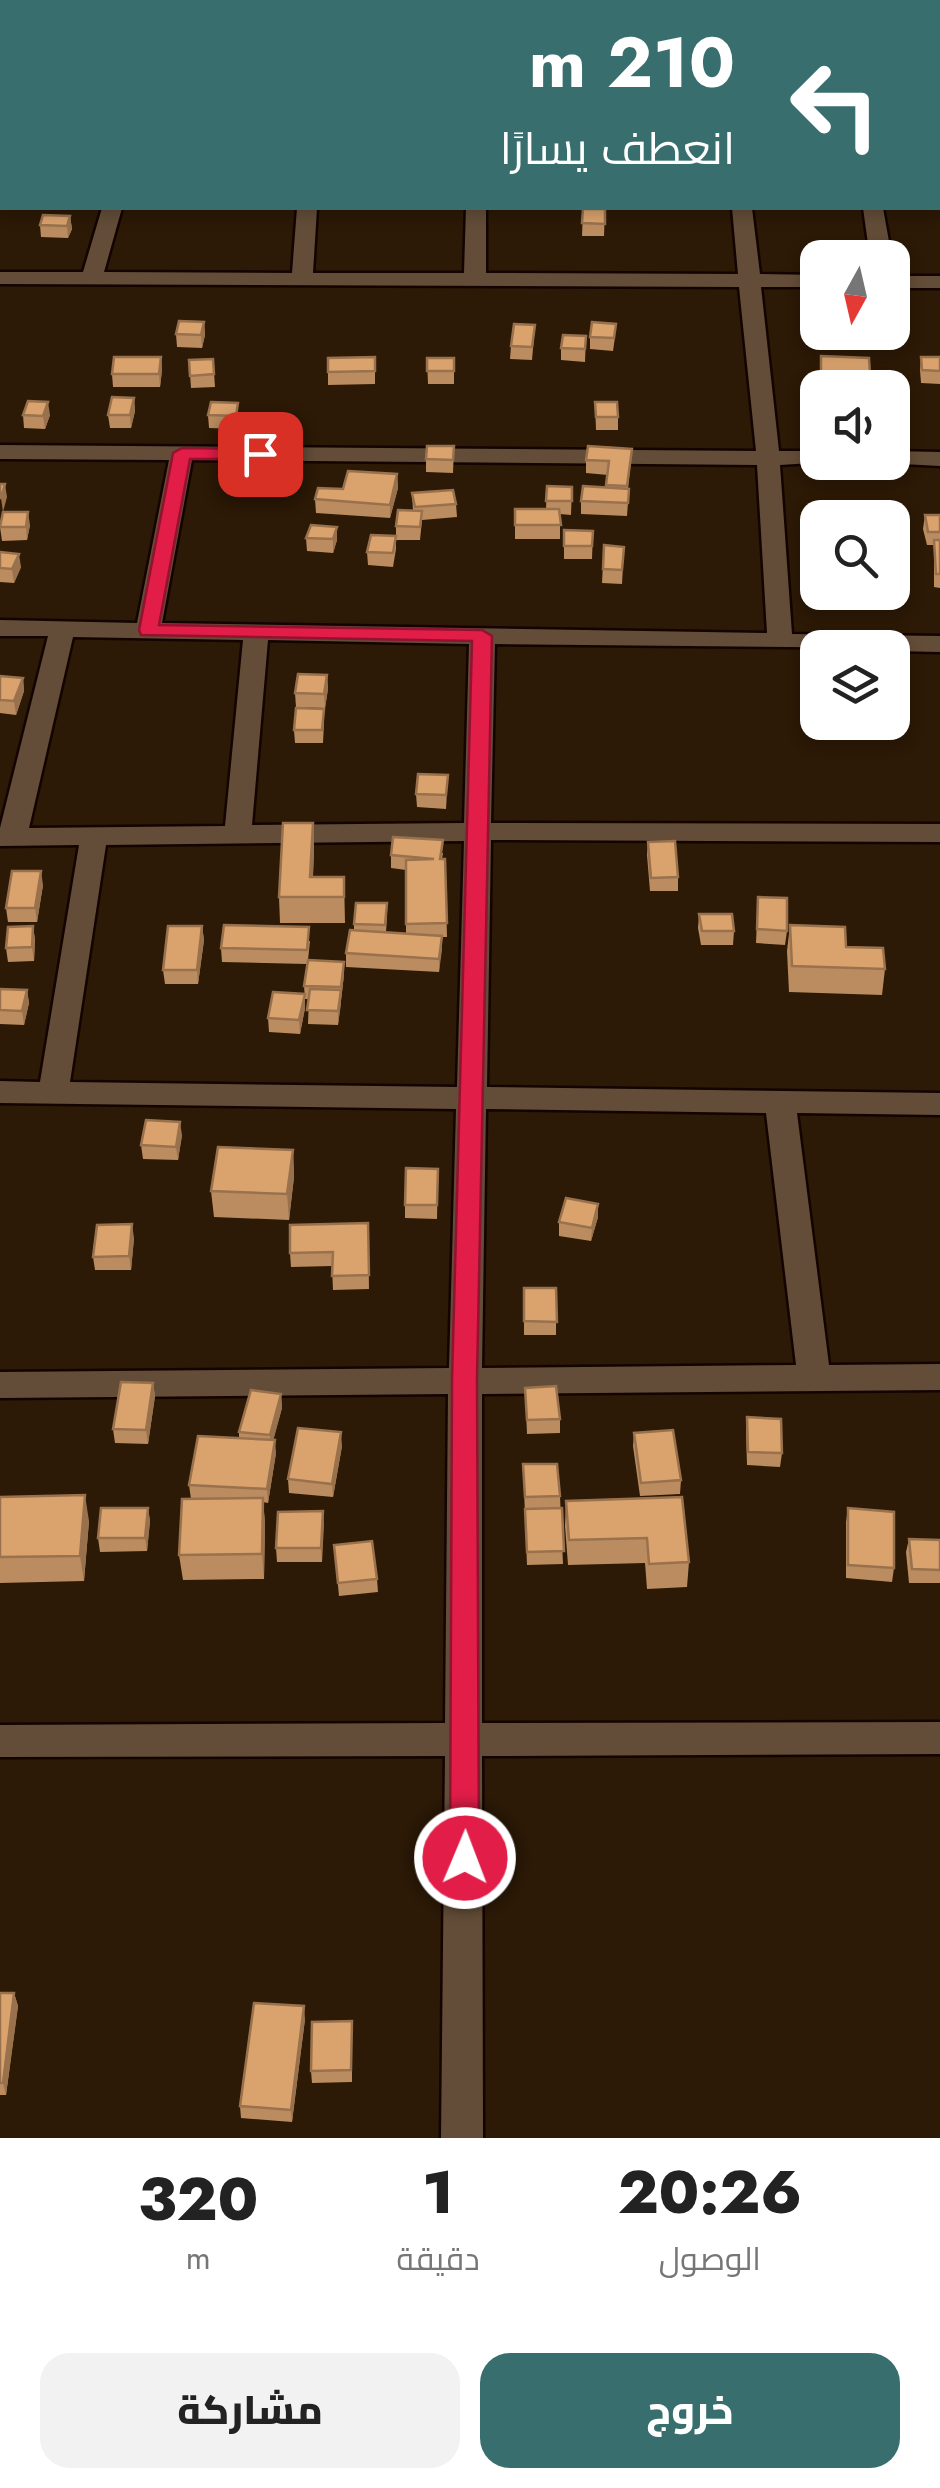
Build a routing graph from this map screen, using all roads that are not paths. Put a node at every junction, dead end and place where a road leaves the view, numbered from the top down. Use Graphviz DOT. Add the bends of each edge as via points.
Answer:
graph roads {
  1 [pos="111,210"];
  2 [pos="308,210"];
  3 [pos="476,210"];
  4 [pos="742,210"];
  5 [pos="873,210"];
  6 [pos="878,240"];
  7 [pos="0,278"];
  8 [pos="92,278"];
  9 [pos="302,279"];
  10 [pos="475,280"];
  11 [pos="751,281"];
  12 [pos="800,281"];
  13 [pos="910,282"];
  14 [pos="940,282"];
  15 [pos="0,452"];
  16 [pos="182,453"];
  17 [pos="768,458"];
  18 [pos="800,458"];
  19 [pos="910,458"];
  20 [pos="940,459"];
  21 [pos="0,628"];
  22 [pos="62,629"];
  23 [pos="148,630"];
  24 [pos="256,632"];
  25 [pos="482,636"];
  26 [pos="780,641"];
  27 [pos="940,644"];
  28 [pos="480,831"];
  29 [pos="940,833"];
  30 [pos="238,834"];
  31 [pos="94,836"];
  32 [pos="7,837"];
  33 [pos="0,1092"];
  34 [pos="53,1093"];
  35 [pos="474,1098"];
  36 [pos="780,1102"];
  37 [pos="940,1104"];
  38 [pos="814,1375"];
  39 [pos="940,1377"];
  40 [pos="465,1379"];
  41 [pos="0,1385"];
  42 [pos="466,1738"];
  43 [pos="940,1738"];
  44 [pos="0,1742"];
  45 [pos="462,2138"];
  1 -- 8 [label="street"];
  2 -- 9 [label="street"];
  3 -- 10 [label="street"];
  4 -- 11 [label="street"];
  5 -- 6 [label="street"];
  7 -- 8 [label="street"];
  8 -- 9 [label="street"];
  9 -- 10 [label="street"];
  10 -- 11 [label="street"];
  11 -- 12 [label="street"];
  11 -- 17 [label="street"];
  13 -- 14 [label="street"];
  15 -- 16 [label="street"];
  16 -- 17 [label="street"];
  16 -- 23 [label="street"];
  17 -- 18 [label="street"];
  17 -- 26 [label="street"];
  19 -- 20 [label="street"];
  21 -- 22 [label="street"];
  22 -- 23 [label="street"];
  22 -- 32 [label="street"];
  23 -- 24 [label="street"];
  24 -- 25 [label="street"];
  24 -- 30 [label="street"];
  25 -- 26 [label="street"];
  25 -- 28 [label="street"];
  26 -- 27 [label="street"];
  28 -- 29 [label="street"];
  28 -- 30 [label="street"];
  28 -- 35 [label="street"];
  30 -- 31 [label="street"];
  31 -- 32 [label="street"];
  31 -- 34 [label="street"];
  33 -- 34 [label="street"];
  34 -- 35 [label="street"];
  35 -- 36 [label="street"];
  35 -- 40 [label="street"];
  36 -- 37 [label="street"];
  36 -- 38 [label="street"];
  38 -- 39 [label="street"];
  38 -- 40 [label="street"];
  40 -- 41 [label="street"];
  40 -- 42 [label="street"];
  42 -- 43 [label="street"];
  42 -- 44 [label="street"];
  42 -- 45 [label="street"];
}
